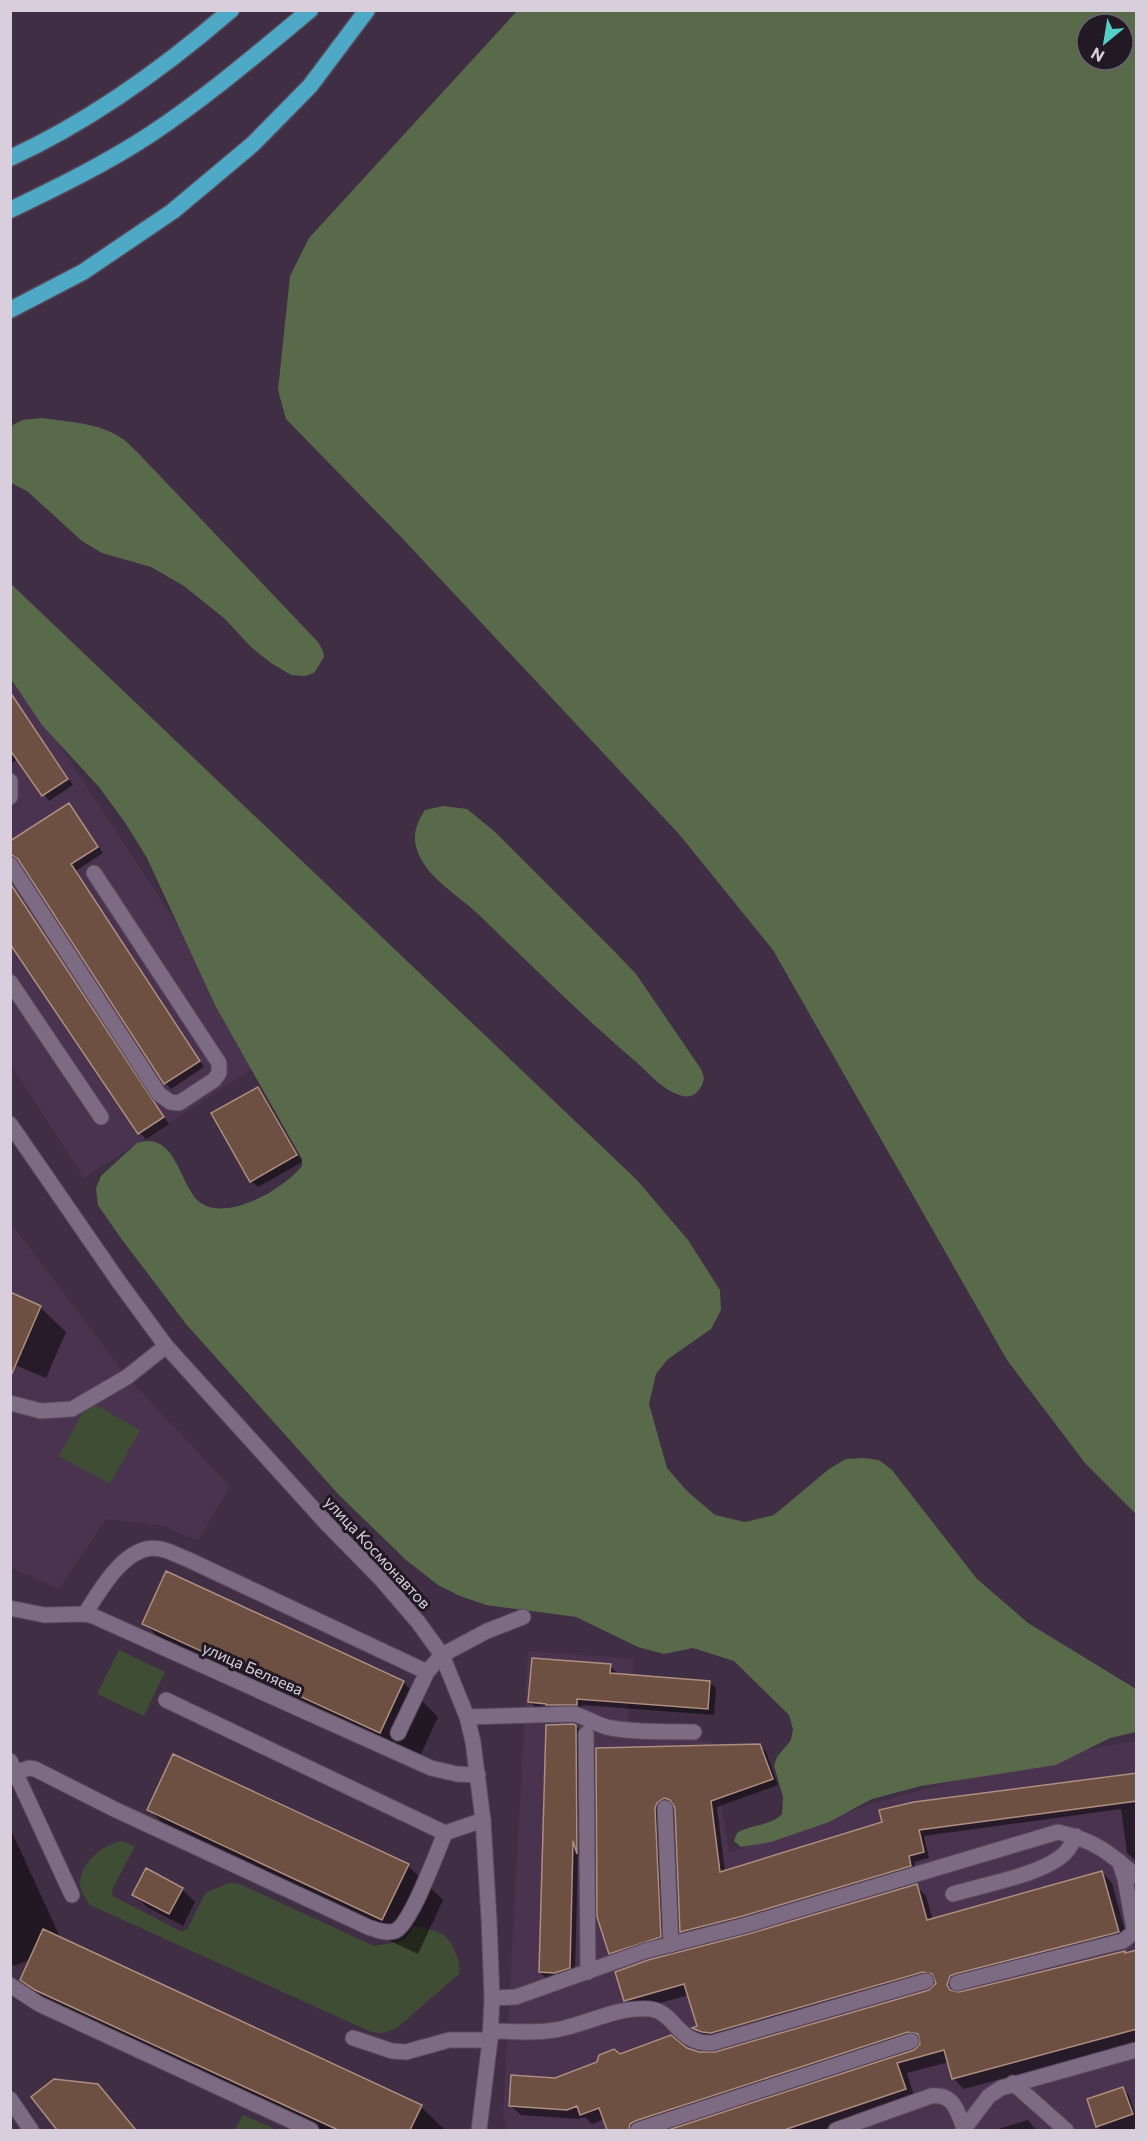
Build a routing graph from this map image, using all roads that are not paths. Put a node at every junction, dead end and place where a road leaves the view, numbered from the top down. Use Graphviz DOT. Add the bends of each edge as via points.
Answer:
graph roads {
  1 [pos="231,10"];
  2 [pos="310,10"];
  3 [pos="367,10"];
  4 [pos="10,158"];
  5 [pos="10,210"];
  6 [pos="10,310"];
  7 [pos="10,781"];
  8 [pos="10,796"];
  9 [pos="10,864"];
  10 [pos="94,873"];
  11 [pos="10,982"];
  12 [pos="101,1117"];
  13 [pos="12,1130"];
  14 [pos="166,1346"];
  15 [pos="10,1402"];
  16 [pos="10,1608"];
  17 [pos="85,1614"];
  18 [pos="523,1617"];
  19 [pos="442,1655"];
  20 [pos="427,1672"];
  21 [pos="166,1700"];
  22 [pos="467,1717"];
  23 [pos="693,1732"];
  24 [pos="398,1733"];
  25 [pos="586,1734"];
  26 [pos="14,1766"];
  27 [pos="478,1775"];
  28 [pos="665,1808"];
  29 [pos="483,1820"];
  30 [pos="445,1833"];
  31 [pos="1076,1836"];
  32 [pos="1119,1861"];
  33 [pos="1137,1876"];
  34 [pos="953,1894"];
  35 [pos="72,1895"];
  36 [pos="671,1944"];
  37 [pos="588,1972"];
  38 [pos="926,1981"];
  39 [pos="957,1983"];
  40 [pos="10,1985"];
  41 [pos="492,1998"];
  42 [pos="490,2035"];
  43 [pos="353,2038"];
  44 [pos="911,2041"];
  45 [pos="1137,2050"];
  46 [pos="1013,2083"];
  47 [pos="10,2099"];
  48 [pos="963,2129"];
  49 [pos="31,2130"];
  50 [pos="311,2130"];
  51 [pos="479,2130"];
  52 [pos="638,2130"];
  53 [pos="836,2130"];
  54 [pos="1066,2130"];
  1 -- 4 [label="highway" via="153,73 54,138"];
  2 -- 5 [label="highway" via="150,135"];
  3 -- 6 [label="highway" via="310,86 252,144 173,211 83,272"];
  7 -- 8 [label="main road"];
  9 -- 10 [label="main road" via="159,1094 178,1103 214,1080 219,1063"];
  11 -- 12 [label="main road"];
  13 -- 14 [label="main road, улица Космонавтов"];
  14 -- 15 [label="main road" via="127,1377 72,1409 41,1411"];
  14 -- 19 [label="main road, улица Космонавтов" via="381,1579"];
  16 -- 17 [label="main road, улица Беляева" via="44,1615"];
  17 -- 20 [label="main road" via="105,1583 132,1554 146,1548 160,1549"];
  17 -- 27 [label="main road, улица Беляева" via="431,1768"];
  18 -- 19 [label="main road"];
  19 -- 20 [label="main road"];
  19 -- 22 [label="main road, улица Космонавтов"];
  20 -- 24 [label="main road"];
  21 -- 30 [label="main road"];
  22 -- 23 [label="main road" via="575,1714 608,1728"];
  22 -- 27 [label="main road, улица Космонавтов"];
  25 -- 37 [label="main road"];
  26 -- 30 [label="main road" via="35,1769 386,1933 399,1929 409,1917"];
  26 -- 35 [label="main road"];
  27 -- 29 [label="main road, улица Космонавтов"];
  28 -- 36 [label="main road"];
  29 -- 30 [label="main road"];
  29 -- 41 [label="main road, улица Космонавтов"];
  31 -- 32 [label="main road"];
  31 -- 34 [label="main road" via="1066,1852 1052,1863"];
  31 -- 36 [label="main road" via="1058,1832"];
  32 -- 33 [label="main road"];
  32 -- 39 [label="main road" via="1134,1929 1129,1938"];
  36 -- 37 [label="main road"];
  37 -- 41 [label="main road" via="516,1997"];
  38 -- 42 [label="main road" via="712,2043 695,2042 659,2011 647,2009 617,2011 552,2031"];
  40 -- 50 [label="main road" via="39,2004"];
  41 -- 42 [label="main road, улица Космонавтов"];
  42 -- 43 [label="main road" via="449,2040 406,2052"];
  42 -- 51 [label="main road, улица Космонавтов"];
  44 -- 52 [label="main road"];
  45 -- 46 [label="main road"];
  46 -- 48 [label="main road" via="989,2096"];
  46 -- 54 [label="main road"];
  47 -- 49 [label="main road"];
  48 -- 53 [label="main road" via="953,2103 941,2095"];
}
